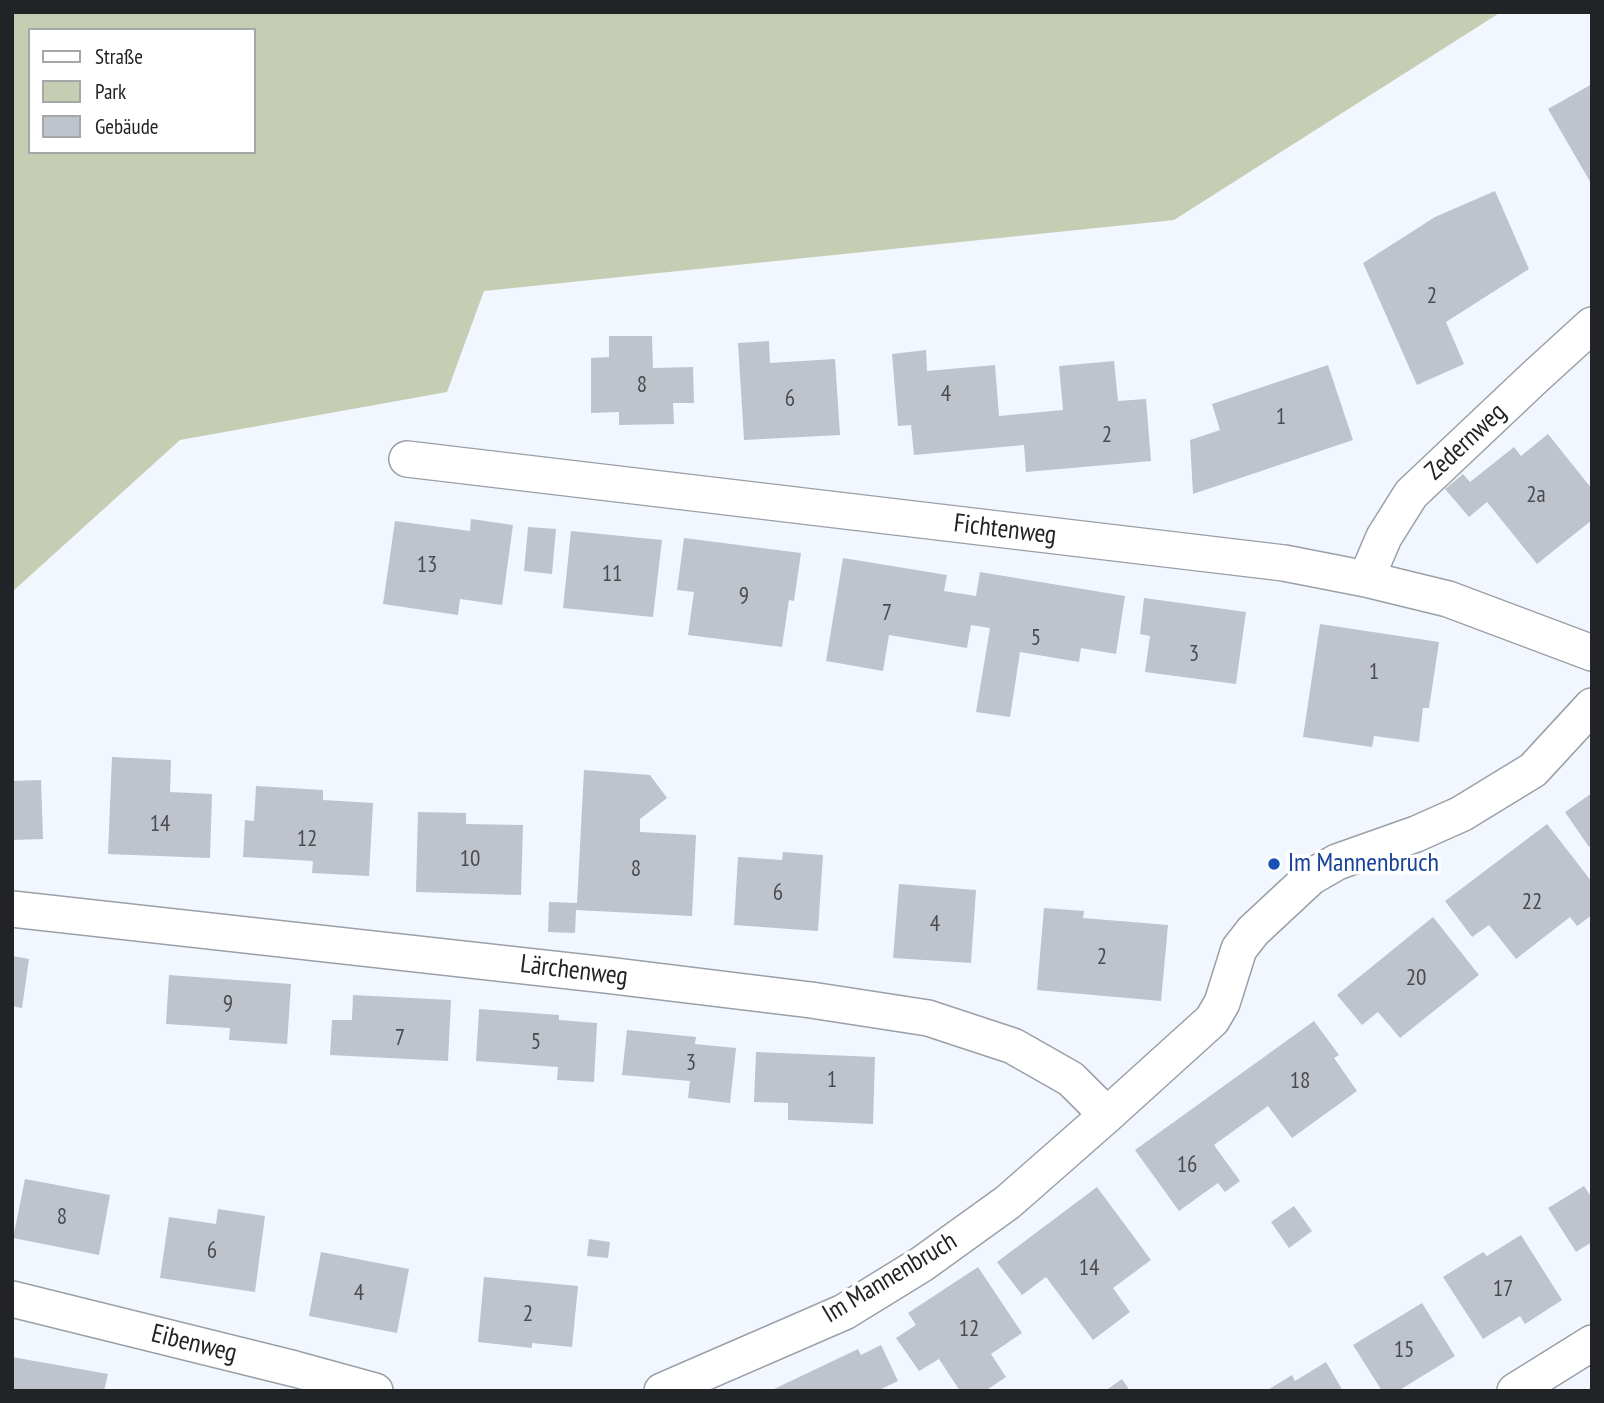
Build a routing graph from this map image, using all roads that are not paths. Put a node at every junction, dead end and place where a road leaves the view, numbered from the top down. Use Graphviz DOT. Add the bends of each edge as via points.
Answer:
graph roads {
  1 [pos="1592,325"];
  2 [pos="408,459"];
  3 [pos="1366,579"];
  4 [pos="1592,653"];
  5 [pos="1592,706"];
  6 [pos="12,909"];
  7 [pos="1107,1115"];
  8 [pos="12,1300"];
  9 [pos="1592,1343"];
  10 [pos="375,1391"];
  11 [pos="662,1391"];
  12 [pos="1515,1391"];
  1 -- 3 [label="street, Zedernweg" via="1411,494 1384,537"];
  2 -- 3 [label="street, Fichtenweg" via="1284,563"];
  3 -- 4 [label="street, Fichtenweg" via="1448,599"];
  5 -- 7 [label="street, Im Mannenbruch" via="1532,770 1461,814 1337,862 1311,877 1239,949 1212,1020"];
  6 -- 7 [label="street, Lärchenweg" via="606,975 928,1018 1013,1046 1071,1079"];
  7 -- 11 [label="street, Im Mannenbruch" via="1008,1202 922,1264 844,1312"];
  8 -- 10 [label="street, Eibenweg"];
  9 -- 12 [label="street"];
}
